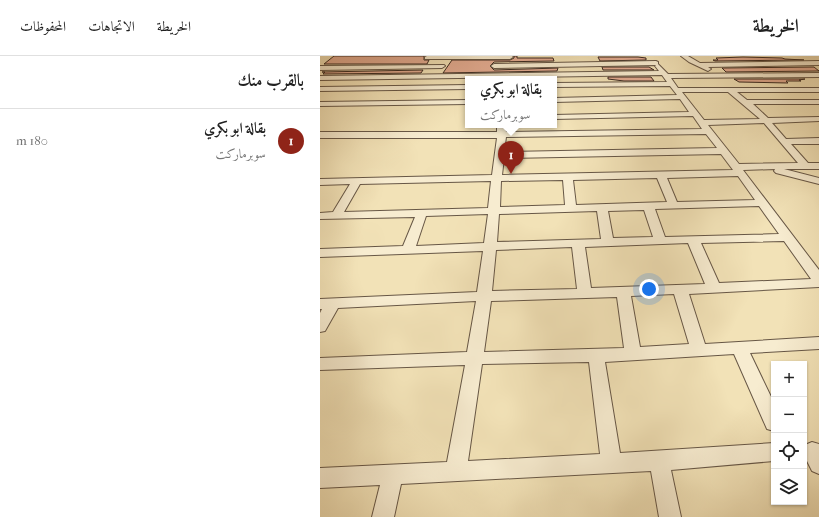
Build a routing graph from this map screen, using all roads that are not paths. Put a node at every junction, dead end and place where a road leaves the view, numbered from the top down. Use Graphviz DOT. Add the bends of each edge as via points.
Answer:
graph roads {
  1 [pos="501,56"];
  2 [pos="556,56"];
  3 [pos="594,56"];
  4 [pos="684,56"];
  5 [pos="813,56"];
  6 [pos="434,57"];
  7 [pos="517,57"];
  8 [pos="763,57"];
  9 [pos="367,58"];
  10 [pos="421,58"];
  11 [pos="454,58"];
  12 [pos="326,59"];
  13 [pos="819,59"];
  14 [pos="654,60"];
  15 [pos="819,62"];
  16 [pos="771,63"];
  17 [pos="320,64"];
  18 [pos="596,64"];
  19 [pos="734,64"];
  20 [pos="556,65"];
  21 [pos="700,65"];
  22 [pos="451,66"];
  23 [pos="486,66"];
  24 [pos="500,66"];
  25 [pos="358,67"];
  26 [pos="320,68"];
  27 [pos="600,74"];
  28 [pos="557,75"];
  29 [pos="819,75"];
  30 [pos="446,76"];
  31 [pos="465,76"];
  32 [pos="498,76"];
  33 [pos="528,76"];
  34 [pos="717,76"];
  35 [pos="746,76"];
  36 [pos="773,76"];
  37 [pos="406,77"];
  38 [pos="320,78"];
  39 [pos="347,78"];
  40 [pos="671,84"];
  41 [pos="557,85"];
  42 [pos="604,85"];
  43 [pos="440,87"];
  44 [pos="465,87"];
  45 [pos="397,88"];
  46 [pos="320,89"];
  47 [pos="762,89"];
  48 [pos="778,89"];
  49 [pos="730,90"];
  50 [pos="819,90"];
  51 [pos="326,98"];
  52 [pos="609,99"];
  53 [pos="557,100"];
  54 [pos="434,102"];
  55 [pos="465,102"];
  56 [pos="746,102"];
  57 [pos="790,102"];
  58 [pos="819,102"];
  59 [pos="595,107"];
  60 [pos="694,114"];
  61 [pos="632,115"];
  62 [pos="558,117"];
  63 [pos="819,119"];
  64 [pos="765,121"];
  65 [pos="704,127"];
  66 [pos="502,130"];
  67 [pos="639,132"];
  68 [pos="563,134"];
  69 [pos="320,136"];
  70 [pos="819,141"];
  71 [pos="626,142"];
  72 [pos="783,142"];
  73 [pos="590,143"];
  74 [pos="722,151"];
  75 [pos="609,153"];
  76 [pos="499,155"];
  77 [pos="759,166"];
  78 [pos="805,166"];
  79 [pos="819,166"];
  80 [pos="738,170"];
  81 [pos="661,175"];
  82 [pos="616,176"];
  83 [pos="568,178"];
  84 [pos="496,179"];
  85 [pos="357,181"];
  86 [pos="819,181"];
  87 [pos="320,182"];
  88 [pos="762,203"];
  89 [pos="673,205"];
  90 [pos="648,206"];
  91 [pos="602,207"];
  92 [pos="571,208"];
  93 [pos="494,210"];
  94 [pos="422,212"];
  95 [pos="320,216"];
  96 [pos="336,216"];
  97 [pos="787,237"];
  98 [pos="693,240"];
  99 [pos="660,241"];
  100 [pos="608,242"];
  101 [pos="578,243"];
  102 [pos="490,246"];
  103 [pos="408,249"];
  104 [pos="320,253"];
  105 [pos="819,281"];
  106 [pos="714,288"];
  107 [pos="680,289"];
  108 [pos="585,292"];
  109 [pos="623,292"];
  110 [pos="484,296"];
  111 [pos="326,303"];
  112 [pos="320,327"];
  113 [pos="819,343"];
  114 [pos="740,348"];
  115 [pos="699,350"];
  116 [pos="633,353"];
  117 [pos="596,356"];
  118 [pos="474,358"];
  119 [pos="320,364"];
  120 [pos="771,416"];
  121 [pos="771,452"];
  122 [pos="659,460"];
  123 [pos="611,463"];
  124 [pos="456,471"];
  125 [pos="393,474"];
  126 [pos="320,478"];
  127 [pos="383,517"];
  128 [pos="670,517"];
  1 -- 7 [label="street"];
  1 -- 11 [label="street"];
  1 -- 24 [label="street"];
  2 -- 20 [label="street"];
  3 -- 18 [label="street"];
  4 -- 21 [label="street"];
  5 -- 13 [label="street"];
  6 -- 10 [label="street"];
  6 -- 11 [label="street"];
  8 -- 16 [label="street"];
  9 -- 25 [label="street"];
  11 -- 22 [label="street"];
  12 -- 17 [label="street"];
  14 -- 18 [label="street"];
  14 -- 40 [label="street"];
  15 -- 16 [label="street"];
  16 -- 19 [label="street"];
  16 -- 36 [label="street"];
  18 -- 20 [label="street"];
  18 -- 27 [label="street"];
  19 -- 21 [label="street"];
  19 -- 35 [label="street"];
  20 -- 24 [label="street"];
  20 -- 28 [label="street"];
  21 -- 34 [label="street"];
  22 -- 25 [label="street"];
  22 -- 30 [label="street"];
  23 -- 24 [label="street"];
  24 -- 32 [label="street"];
  25 -- 26 [label="street"];
  25 -- 39 [label="street"];
  27 -- 28 [label="street"];
  27 -- 40 [label="street"];
  27 -- 42 [label="street"];
  28 -- 33 [label="street"];
  29 -- 36 [label="street"];
  30 -- 31 [label="street"];
  30 -- 37 [label="street"];
  30 -- 43 [label="street"];
  34 -- 35 [label="street"];
  34 -- 40 [label="street"];
  35 -- 36 [label="street"];
  35 -- 47 [label="street"];
  36 -- 48 [label="street"];
  37 -- 39 [label="street"];
  37 -- 45 [label="street"];
  38 -- 39 [label="street"];
  39 -- 51 [label="street"];
  40 -- 42 [label="street"];
  40 -- 49 [label="street"];
  40 -- 52 [label="street"];
  40 -- 60 [label="street"];
  41 -- 42 [label="street"];
  42 -- 52 [label="street"];
  43 -- 44 [label="street"];
  43 -- 45 [label="street"];
  43 -- 54 [label="street"];
  45 -- 51 [label="street"];
  46 -- 51 [label="street"];
  47 -- 48 [label="street"];
  47 -- 49 [label="street"];
  48 -- 50 [label="street"];
  48 -- 57 [label="street"];
  49 -- 56 [label="street"];
  51 -- 54 [label="street"];
  52 -- 59 [label="street"];
  53 -- 59 [label="street"];
  54 -- 55 [label="street"];
  56 -- 57 [label="street"];
  56 -- 64 [label="street"];
  57 -- 58 [label="street"];
  59 -- 61 [label="street"];
  59 -- 62 [label="street"];
  60 -- 61 [label="street"];
  60 -- 65 [label="street"];
  61 -- 67 [label="street"];
  62 -- 68 [label="street"];
  63 -- 64 [label="street"];
  64 -- 65 [label="street"];
  64 -- 72 [label="street"];
  65 -- 67 [label="street"];
  65 -- 74 [label="street"];
  66 -- 68 [label="street"];
  66 -- 69 [label="street"];
  66 -- 76 [label="street"];
  67 -- 71 [label="street"];
  68 -- 73 [label="street"];
  70 -- 72 [label="street"];
  71 -- 73 [label="street"];
  71 -- 74 [label="street"];
  71 -- 75 [label="street"];
  72 -- 78 [label="street"];
  73 -- 75 [label="street"];
  73 -- 76 [label="street"];
  74 -- 80 [label="street"];
  75 -- 82 [label="street"];
  76 -- 84 [label="street"];
  77 -- 78 [label="street"];
  77 -- 80 [label="street"];
  77 -- 86 [label="street"];
  78 -- 79 [label="street"];
  80 -- 81 [label="street"];
  80 -- 88 [label="street"];
  81 -- 82 [label="street"];
  81 -- 89 [label="street"];
  82 -- 83 [label="street"];
  83 -- 84 [label="street"];
  83 -- 92 [label="street"];
  84 -- 85 [label="street"];
  84 -- 93 [label="street"];
  85 -- 87 [label="street"];
  85 -- 96 [label="street"];
  88 -- 89 [label="street"];
  88 -- 97 [label="street"];
  89 -- 90 [label="street"];
  90 -- 91 [label="street"];
  90 -- 99 [label="street"];
  91 -- 92 [label="street"];
  91 -- 100 [label="street"];
  92 -- 93 [label="street"];
  93 -- 94 [label="street"];
  93 -- 102 [label="street"];
  94 -- 96 [label="street"];
  94 -- 103 [label="street"];
  95 -- 96 [label="street"];
  97 -- 98 [label="street"];
  97 -- 105 [label="street"];
  98 -- 99 [label="street"];
  98 -- 106 [label="street"];
  99 -- 100 [label="street"];
  100 -- 101 [label="street"];
  101 -- 102 [label="street"];
  101 -- 108 [label="street"];
  102 -- 103 [label="street"];
  102 -- 110 [label="street"];
  103 -- 104 [label="street"];
  105 -- 106 [label="street"];
  106 -- 107 [label="street"];
  107 -- 109 [label="street"];
  107 -- 115 [label="street"];
  108 -- 109 [label="street"];
  108 -- 110 [label="street"];
  109 -- 116 [label="street"];
  110 -- 111 [label="street"];
  110 -- 118 [label="street"];
  111 -- 112 [label="street"];
  113 -- 114 [label="street"];
  114 -- 115 [label="street"];
  114 -- 120 [label="street"];
  115 -- 116 [label="street"];
  116 -- 117 [label="street"];
  117 -- 118 [label="street"];
  117 -- 123 [label="street"];
  118 -- 119 [label="street"];
  118 -- 124 [label="street"];
  121 -- 122 [label="street"];
  122 -- 123 [label="street"];
  122 -- 128 [label="street"];
  123 -- 124 [label="street"];
  124 -- 125 [label="street"];
  125 -- 126 [label="street"];
  125 -- 127 [label="street"];
}
